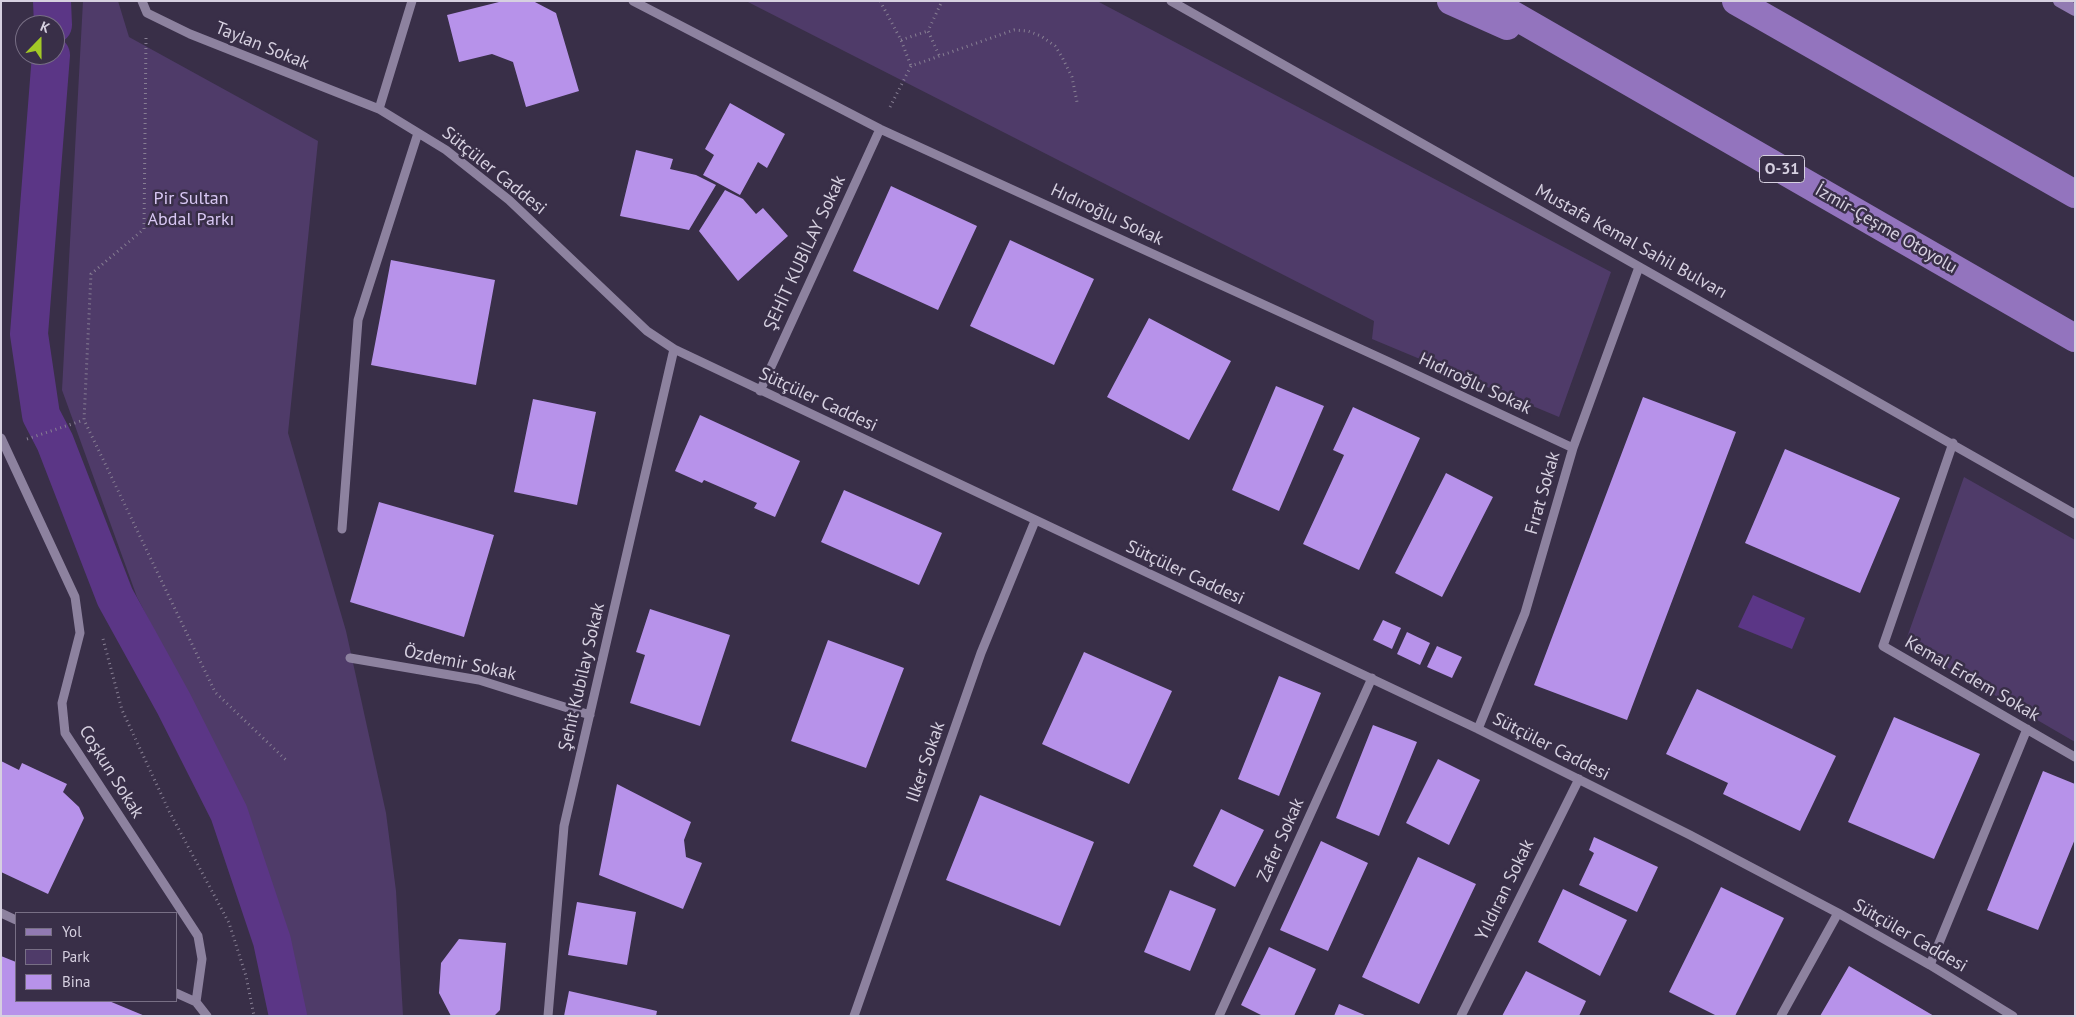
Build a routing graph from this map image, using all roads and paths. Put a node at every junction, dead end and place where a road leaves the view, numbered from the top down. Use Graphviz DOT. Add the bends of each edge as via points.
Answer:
graph roads {
  1 [pos="142,1"];
  2 [pos="412,1"];
  3 [pos="633,1"];
  4 [pos="880,1"];
  5 [pos="942,1"];
  6 [pos="1171,1"];
  7 [pos="1451,1"];
  8 [pos="1489,1"];
  9 [pos="1736,1"];
  10 [pos="2059,1"];
  11 [pos="2075,10"];
  12 [pos="146,13"];
  13 [pos="928,31"];
  14 [pos="901,40"];
  15 [pos="939,55"];
  16 [pos="911,66"];
  17 [pos="1613,72"];
  18 [pos="1077,102"];
  19 [pos="379,109"];
  20 [pos="880,129"];
  21 [pos="418,133"];
  22 [pos="2075,194"];
  23 [pos="1639,267"];
  24 [pos="2075,338"];
  25 [pos="674,349"];
  26 [pos="760,391"];
  27 [pos="84,420"];
  28 [pos="1,438"];
  29 [pos="24,440"];
  30 [pos="1953,443"];
  31 [pos="1573,448"];
  32 [pos="2075,514"];
  33 [pos="1035,521"];
  34 [pos="342,529"];
  35 [pos="101,631"];
  36 [pos="350,658"];
  37 [pos="1372,678"];
  38 [pos="590,715"];
  39 [pos="1478,729"];
  40 [pos="2027,729"];
  41 [pos="2075,757"];
  42 [pos="286,760"];
  43 [pos="1579,779"];
  44 [pos="1,913"];
  45 [pos="1838,913"];
  46 [pos="15,920"];
  47 [pos="1930,965"];
  48 [pos="178,994"];
  49 [pos="196,1002"];
  50 [pos="207,1016"];
  51 [pos="254,1016"];
  52 [pos="548,1016"];
  53 [pos="854,1016"];
  54 [pos="1219,1016"];
  55 [pos="1461,1016"];
  56 [pos="1781,1016"];
  57 [pos="2013,1016"];
  1 -- 12 [label="street"];
  2 -- 19 [label="street"];
  3 -- 20 [label="street, Hıdıroğlu Sokak"];
  4 -- 14 [label="path"];
  5 -- 13 [label="path"];
  6 -- 23 [label="street, Mustafa Kemal Sahil Bulvarı"];
  7 -- 17 [label="highway"];
  8 -- 17 [label="highway, İzmir-Çeşme Otoyolu / O-31"];
  9 -- 22 [label="highway"];
  10 -- 11 [label="main road"];
  12 -- 19 [label="street, Taylan Sokak" via="190,34"];
  12 -- 27 [label="path" via="144,229 91,274"];
  13 -- 14 [label="path"];
  13 -- 15 [label="path"];
  14 -- 16 [label="path"];
  15 -- 16 [label="path"];
  15 -- 18 [label="path" via="1014,30 1028,31 1055,46 1072,77"];
  16 -- 20 [label="path"];
  17 -- 24 [label="highway, İzmir-Çeşme Otoyolu / O-31"];
  19 -- 21 [label="street, Sütçüler Caddesi"];
  20 -- 26 [label="street, ŞEHİT KUBİLAY Sokak"];
  20 -- 31 [label="street, Hıdıroğlu Sokak"];
  21 -- 25 [label="street, Sütçüler Caddesi" via="446,150 509,200 647,331"];
  21 -- 34 [label="street" via="358,320"];
  23 -- 30 [label="street, Mustafa Kemal Sahil Bulvarı"];
  23 -- 31 [label="street, Fırat Sokak"];
  25 -- 26 [label="street, Sütçüler Caddesi"];
  25 -- 38 [label="street, Şehit Kubilay Sokak"];
  26 -- 33 [label="street, Sütçüler Caddesi"];
  27 -- 29 [label="path"];
  27 -- 42 [label="path" via="214,692"];
  28 -- 49 [label="street, Coşkun Sokak" via="75,597 80,634 62,703 65,733 198,936 202,959"];
  30 -- 32 [label="street, Mustafa Kemal Sahil Bulvarı"];
  30 -- 40 [label="street, Kemal Erdem Sokak" via="1883,646"];
  31 -- 39 [label="street, Fırat Sokak" via="1525,613"];
  33 -- 37 [label="street, Sütçüler Caddesi"];
  33 -- 53 [label="street, Ilker Sokak" via="981,653"];
  35 -- 51 [label="path" via="122,710 169,811 229,923 246,976"];
  36 -- 38 [label="street, Özdemir Sokak" via="479,680"];
  37 -- 39 [label="street, Sütçüler Caddesi"];
  37 -- 54 [label="street, Zafer Sokak"];
  38 -- 52 [label="street, Şehit Kubilay Sokak" via="564,826"];
  39 -- 43 [label="street, Sütçüler Caddesi"];
  40 -- 41 [label="street, Kemal Erdem Sokak"];
  40 -- 47 [label="street"];
  43 -- 45 [label="street, Sütçüler Caddesi"];
  43 -- 55 [label="street, Yıldıran Sokak"];
  44 -- 46 [label="street"];
  45 -- 47 [label="street, Sütçüler Caddesi"];
  45 -- 56 [label="street"];
  47 -- 57 [label="street, Sütçüler Caddesi"];
  48 -- 49 [label="street"];
  49 -- 50 [label="street"];
}
